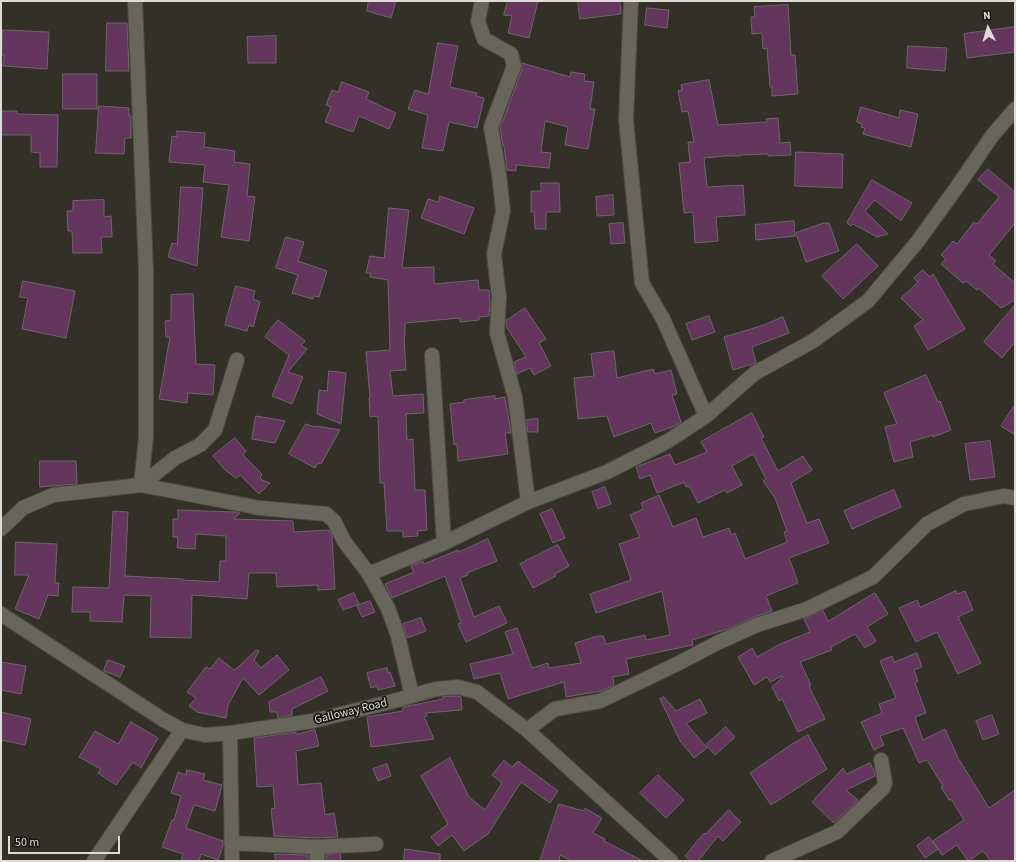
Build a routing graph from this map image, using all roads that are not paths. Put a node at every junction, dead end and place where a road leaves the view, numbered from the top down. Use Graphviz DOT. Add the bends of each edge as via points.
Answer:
graph roads {
  1 [pos="135,1"];
  2 [pos="482,1"];
  3 [pos="631,1"];
  4 [pos="1015,109"];
  5 [pos="432,355"];
  6 [pos="237,360"];
  7 [pos="706,416"];
  8 [pos="141,485"];
  9 [pos="1015,498"];
  10 [pos="528,502"];
  11 [pos="1,529"];
  12 [pos="444,543"];
  13 [pos="369,574"];
  14 [pos="1,614"];
  15 [pos="412,696"];
  16 [pos="182,730"];
  17 [pos="527,730"];
  18 [pos="230,733"];
  19 [pos="881,760"];
  20 [pos="231,844"];
  21 [pos="376,844"];
  22 [pos="317,847"];
  23 [pos="94,861"];
  24 [pos="232,861"];
  25 [pos="317,861"];
  26 [pos="671,861"];
  27 [pos="772,861"];
  1 -- 8 [label="street" via="146,270 146,437"];
  2 -- 10 [label="street" via="478,21 484,39 511,54 514,66 491,127 503,211 494,254 499,297 497,333 515,397"];
  3 -- 7 [label="street" via="626,120 642,283 662,319"];
  4 -- 7 [label="street" via="992,136 918,241 868,301 814,341 754,373"];
  5 -- 12 [label="street"];
  6 -- 8 [label="street" via="215,430 200,445 175,458"];
  7 -- 10 [label="street" via="668,441 607,472"];
  8 -- 11 [label="street" via="53,496 23,508"];
  8 -- 13 [label="street" via="260,508 326,514 334,521 344,541"];
  9 -- 17 [label="street" via="1004,496 964,504 927,524 873,576 807,609 737,634 600,701 555,709"];
  10 -- 12 [label="street"];
  12 -- 13 [label="street"];
  13 -- 15 [label="street" via="388,608 398,636"];
  14 -- 16 [label="street, Galloway Road" via="120,693"];
  15 -- 17 [label="street, Galloway Road" via="436,689 458,687 477,692"];
  15 -- 18 [label="street, Galloway Road" via="313,721"];
  16 -- 18 [label="street, Galloway Road" via="205,735"];
  16 -- 23 [label="street"];
  17 -- 26 [label="street, Galloway Road"];
  18 -- 20 [label="street"];
  19 -- 27 [label="street" via="885,783 883,788 837,832"];
  20 -- 22 [label="street"];
  20 -- 24 [label="street"];
  21 -- 22 [label="street"];
  22 -- 25 [label="street"];
}
